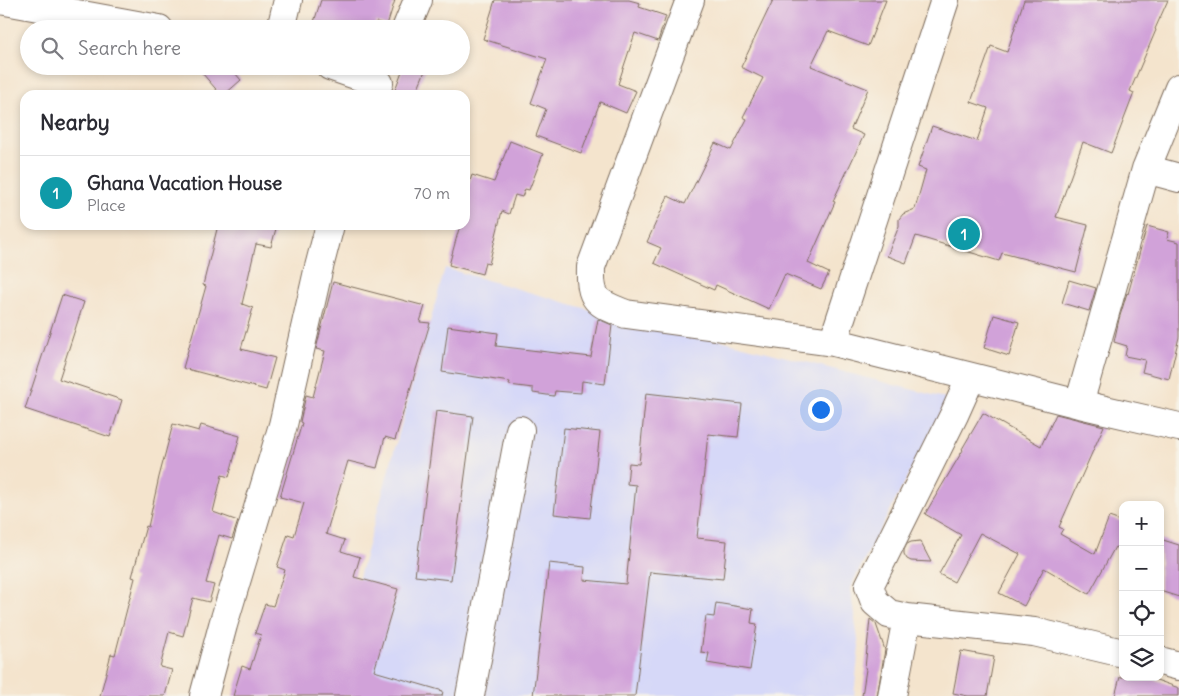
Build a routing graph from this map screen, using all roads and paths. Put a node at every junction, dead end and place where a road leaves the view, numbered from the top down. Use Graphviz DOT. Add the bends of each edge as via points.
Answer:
graph roads {
  1 [pos="0,0"];
  2 [pos="288,0"];
  3 [pos="418,0"];
  4 [pos="690,0"];
  5 [pos="945,0"];
  6 [pos="120,10"];
  7 [pos="141,20"];
  8 [pos="283,20"];
  9 [pos="410,20"];
  10 [pos="360,75"];
  11 [pos="380,81"];
  12 [pos="1179,88"];
  13 [pos="1146,168"];
  14 [pos="1179,178"];
  15 [pos="329,230"];
  16 [pos="833,342"];
  17 [pos="971,377"];
  18 [pos="1079,404"];
  19 [pos="1179,427"];
  20 [pos="520,430"];
  21 [pos="907,618"];
  22 [pos="1119,652"];
  23 [pos="1164,662"];
  24 [pos="1179,666"];
  25 [pos="204,696"];
  26 [pos="470,696"];
  27 [pos="892,696"];
  1 -- 6 [label="street"];
  2 -- 8 [label="street"];
  3 -- 9 [label="street"];
  4 -- 16 [label="street" via="592,267 594,294 601,304 626,314"];
  5 -- 16 [label="street"];
  6 -- 7 [label="street"];
  10 -- 11 [label="street"];
  12 -- 13 [label="street"];
  13 -- 14 [label="street"];
  13 -- 18 [label="street"];
  15 -- 25 [label="street" via="283,425"];
  16 -- 17 [label="street"];
  17 -- 18 [label="street"];
  17 -- 21 [label="street" via="868,586 875,602 889,614"];
  18 -- 19 [label="street"];
  20 -- 26 [label="street"];
  21 -- 22 [label="street" via="1034,632"];
  21 -- 27 [label="street"];
  23 -- 24 [label="street"];
}
